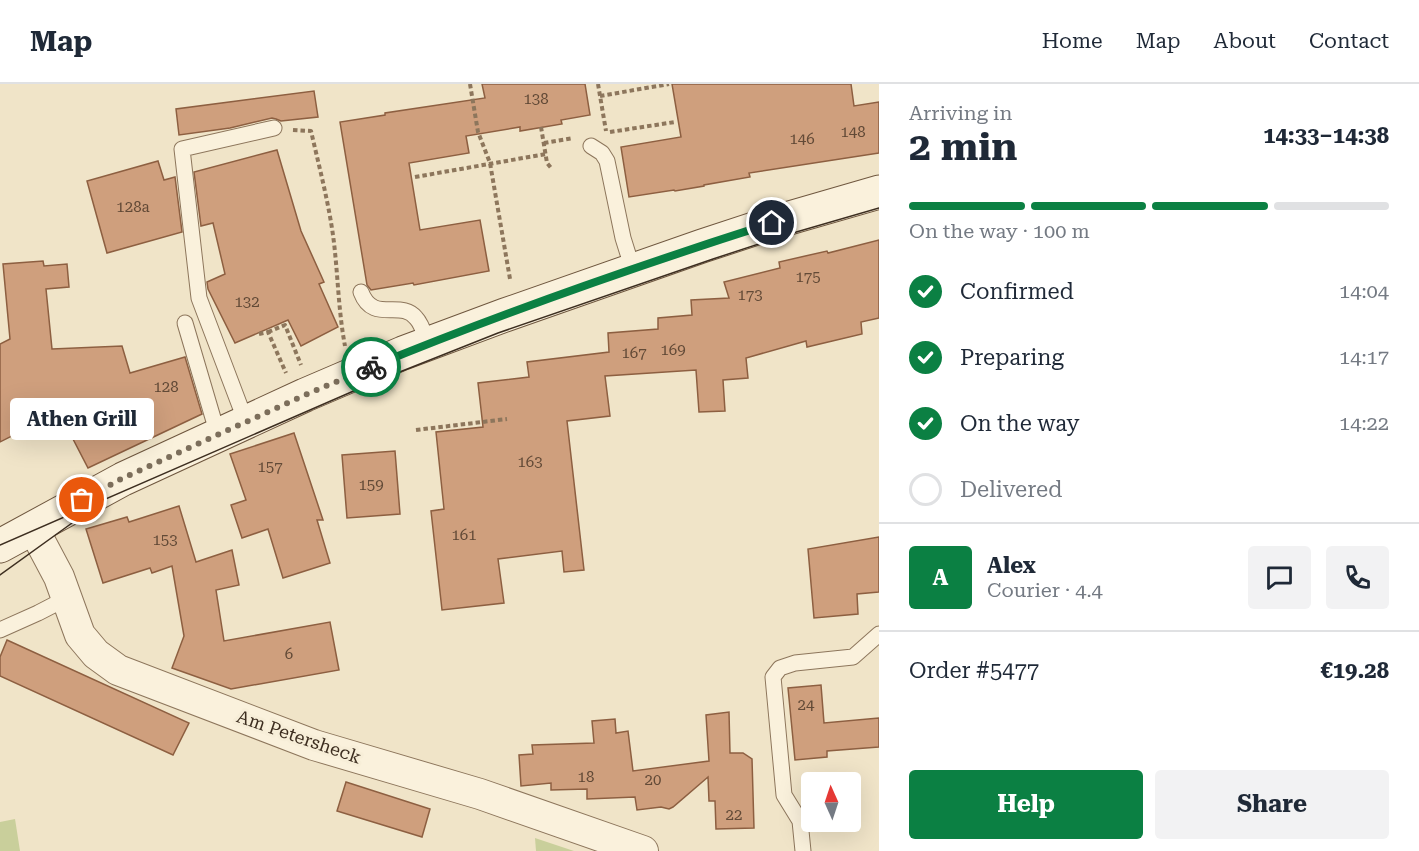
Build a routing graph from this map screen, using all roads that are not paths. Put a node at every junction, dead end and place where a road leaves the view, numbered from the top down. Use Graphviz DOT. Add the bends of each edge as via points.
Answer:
graph roads {
  1 [pos="274,128"];
  2 [pos="591,146"];
  3 [pos="879,192"];
  4 [pos="633,270"];
  5 [pos="361,292"];
  6 [pos="185,322"];
  7 [pos="428,344"];
  8 [pos="232,429"];
  9 [pos="33,528"];
  10 [pos="0,546"];
  11 [pos="67,598"];
  12 [pos="0,630"];
  13 [pos="879,634"];
  14 [pos="643,851"];
  15 [pos="803,851"];
  1 -- 8 [label="lane" via="182,150 199,298"];
  2 -- 4 [label="lane" via="607,161"];
  3 -- 4 [label="main road"];
  4 -- 7 [label="main road"];
  5 -- 7 [label="lane" via="375,309 405,310 416,318"];
  6 -- 8 [label="lane"];
  7 -- 8 [label="main road"];
  8 -- 9 [label="main road" via="123,478"];
  9 -- 10 [label="main road"];
  9 -- 11 [label="street, Am Petersheck"];
  11 -- 12 [label="lane"];
  11 -- 14 [label="street, Am Petersheck" via="81,635 96,654 118,670 314,746 480,794"];
  13 -- 15 [label="lane" via="853,657 795,663 780,668 773,676 784,795 800,821"];
}
